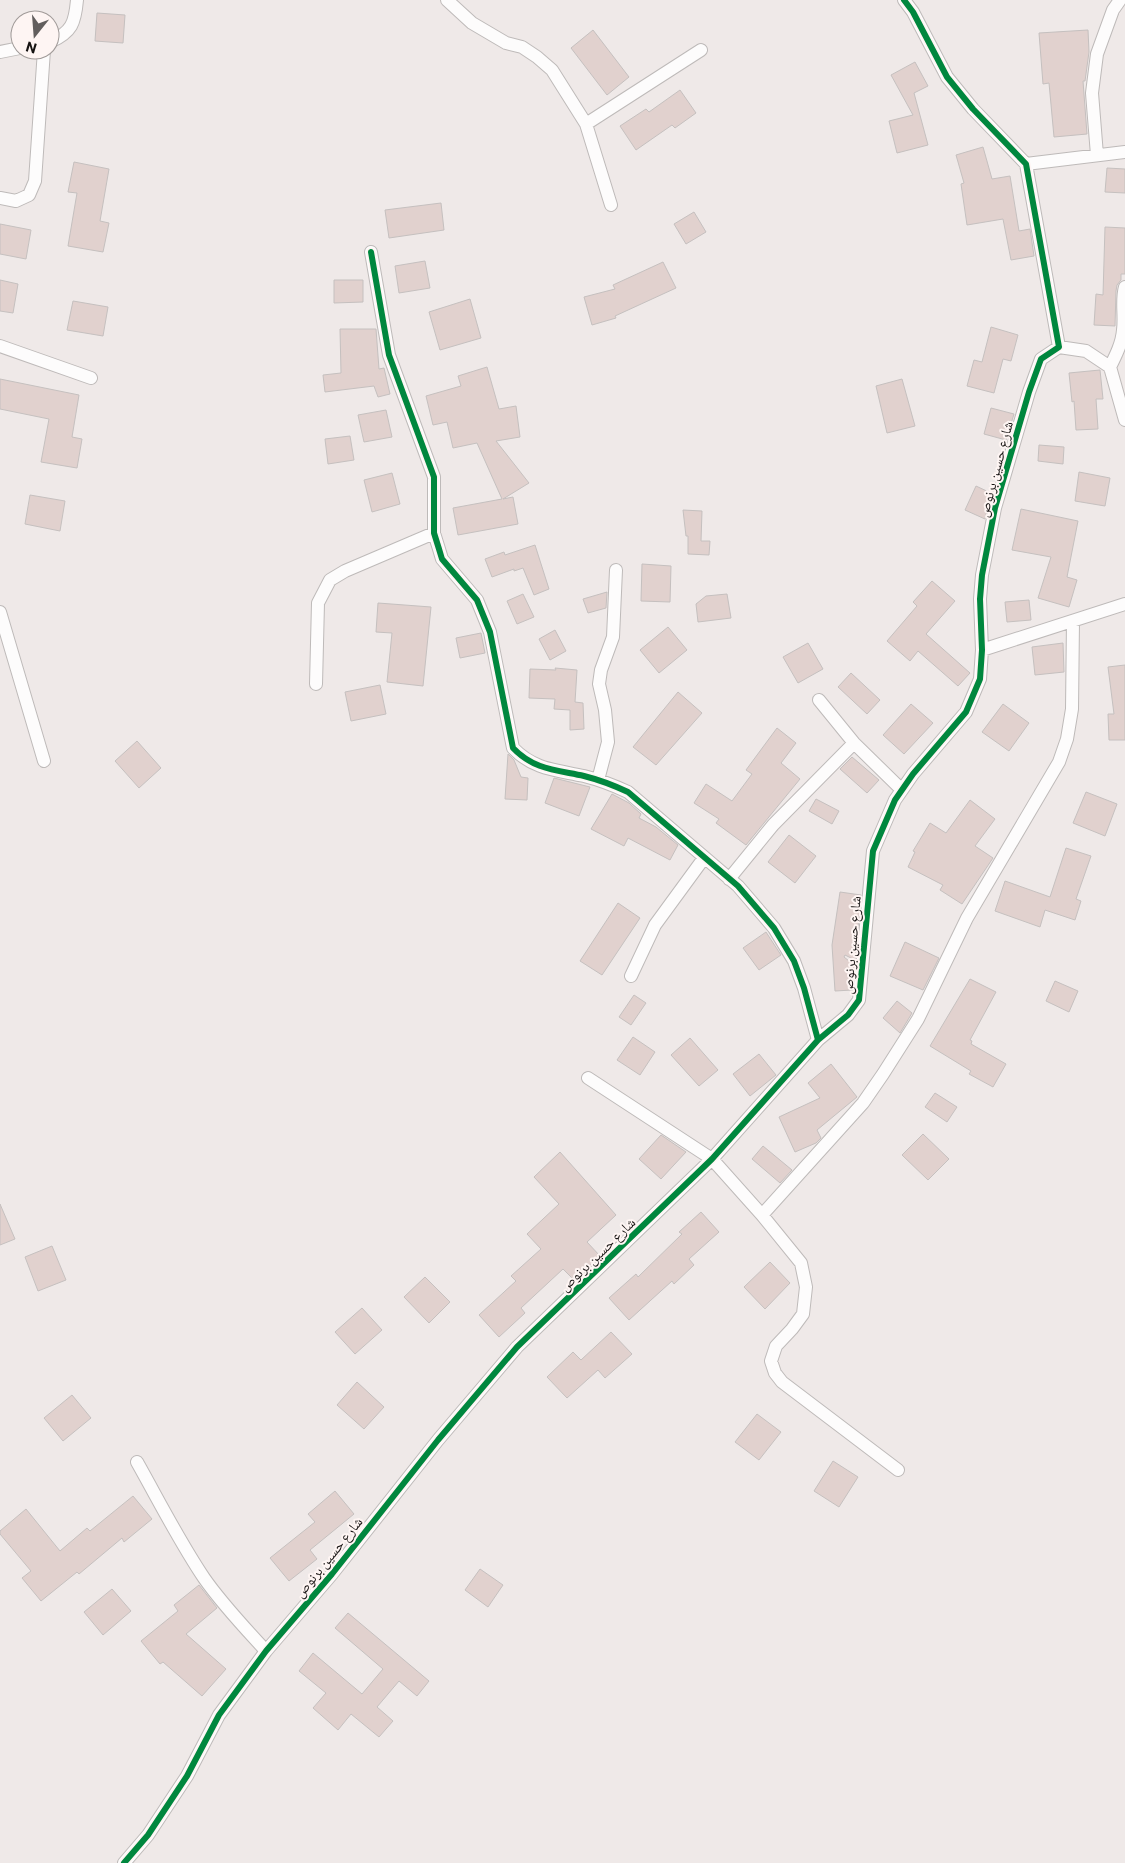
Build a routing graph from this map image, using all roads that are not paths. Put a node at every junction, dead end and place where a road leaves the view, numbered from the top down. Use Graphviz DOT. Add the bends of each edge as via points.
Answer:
graph roads {
  1 [pos="77,0"];
  2 [pos="447,0"];
  3 [pos="904,0"];
  4 [pos="1120,0"];
  5 [pos="60,36"];
  6 [pos="701,50"];
  7 [pos="43,60"];
  8 [pos="586,124"];
  9 [pos="1125,152"];
  10 [pos="1097,155"];
  11 [pos="1026,164"];
  12 [pos="0,198"];
  13 [pos="611,205"];
  14 [pos="371,252"];
  15 [pos="1125,287"];
  16 [pos="0,346"];
  17 [pos="1059,347"];
  18 [pos="1110,367"];
  19 [pos="90,378"];
  20 [pos="1125,420"];
  21 [pos="434,533"];
  22 [pos="616,570"];
  23 [pos="1125,604"];
  24 [pos="0,612"];
  25 [pos="1073,621"];
  26 [pos="982,650"];
  27 [pos="316,684"];
  28 [pos="819,700"];
  29 [pos="854,743"];
  30 [pos="44,761"];
  31 [pos="598,780"];
  32 [pos="902,790"];
  33 [pos="704,858"];
  34 [pos="729,879"];
  35 [pos="631,976"];
  36 [pos="818,1040"];
  37 [pos="588,1078"];
  38 [pos="712,1159"];
  39 [pos="762,1215"];
  40 [pos="137,1462"];
  41 [pos="898,1470"];
  42 [pos="266,1651"];
  43 [pos="124,1863"];
  1 -- 5 [label="street" via="73,22 68,32"];
  2 -- 8 [label="street" via="472,23 506,43 522,48 552,70"];
  3 -- 11 [label="street" via="948,77 973,109"];
  4 -- 10 [label="street" via="1096,54 1092,93"];
  6 -- 8 [label="street"];
  7 -- 12 [label="street" via="35,180 29,195 16,201"];
  8 -- 13 [label="street"];
  9 -- 10 [label="street"];
  10 -- 11 [label="street"];
  11 -- 17 [label="street"];
  14 -- 21 [label="street" via="389,355 434,476"];
  15 -- 18 [label="street" via="1120,346"];
  16 -- 19 [label="street"];
  17 -- 18 [label="street" via="1086,351"];
  17 -- 26 [label="street, شارع حسين برنوص" via="1041,359 995,508 982,575"];
  18 -- 20 [label="street"];
  21 -- 27 [label="street" via="330,580 318,603"];
  21 -- 31 [label="street" via="442,559 477,600 490,632 513,748 523,758 539,766"];
  22 -- 31 [label="street" via="613,637 599,684 608,742"];
  23 -- 25 [label="street"];
  24 -- 30 [label="street"];
  25 -- 26 [label="street"];
  25 -- 39 [label="street" via="1072,710 1059,762 967,918 918,1018 883,1074 862,1103"];
  26 -- 32 [label="street, شارع حسين برنوص" via="980,679 966,712"];
  28 -- 29 [label="street"];
  29 -- 32 [label="street"];
  29 -- 34 [label="street" via="772,826"];
  31 -- 33 [label="street" via="628,792"];
  32 -- 36 [label="street, شارع حسين برنوص" via="873,851 859,1000 848,1015"];
  33 -- 34 [label="street"];
  33 -- 35 [label="street" via="655,925"];
  34 -- 36 [label="street" via="774,928 794,962"];
  36 -- 38 [label="street, شارع حسين برنوص"];
  37 -- 38 [label="street"];
  38 -- 39 [label="street"];
  38 -- 42 [label="street, شارع حسين برنوص" via="517,1347"];
  39 -- 41 [label="street" via="801,1263 806,1287 803,1314 776,1346 771,1361 775,1373 782,1382"];
  40 -- 42 [label="street" via="205,1579"];
  42 -- 43 [label="street, شارع حسين برنوص" via="219,1715 187,1776 148,1835"];
}
